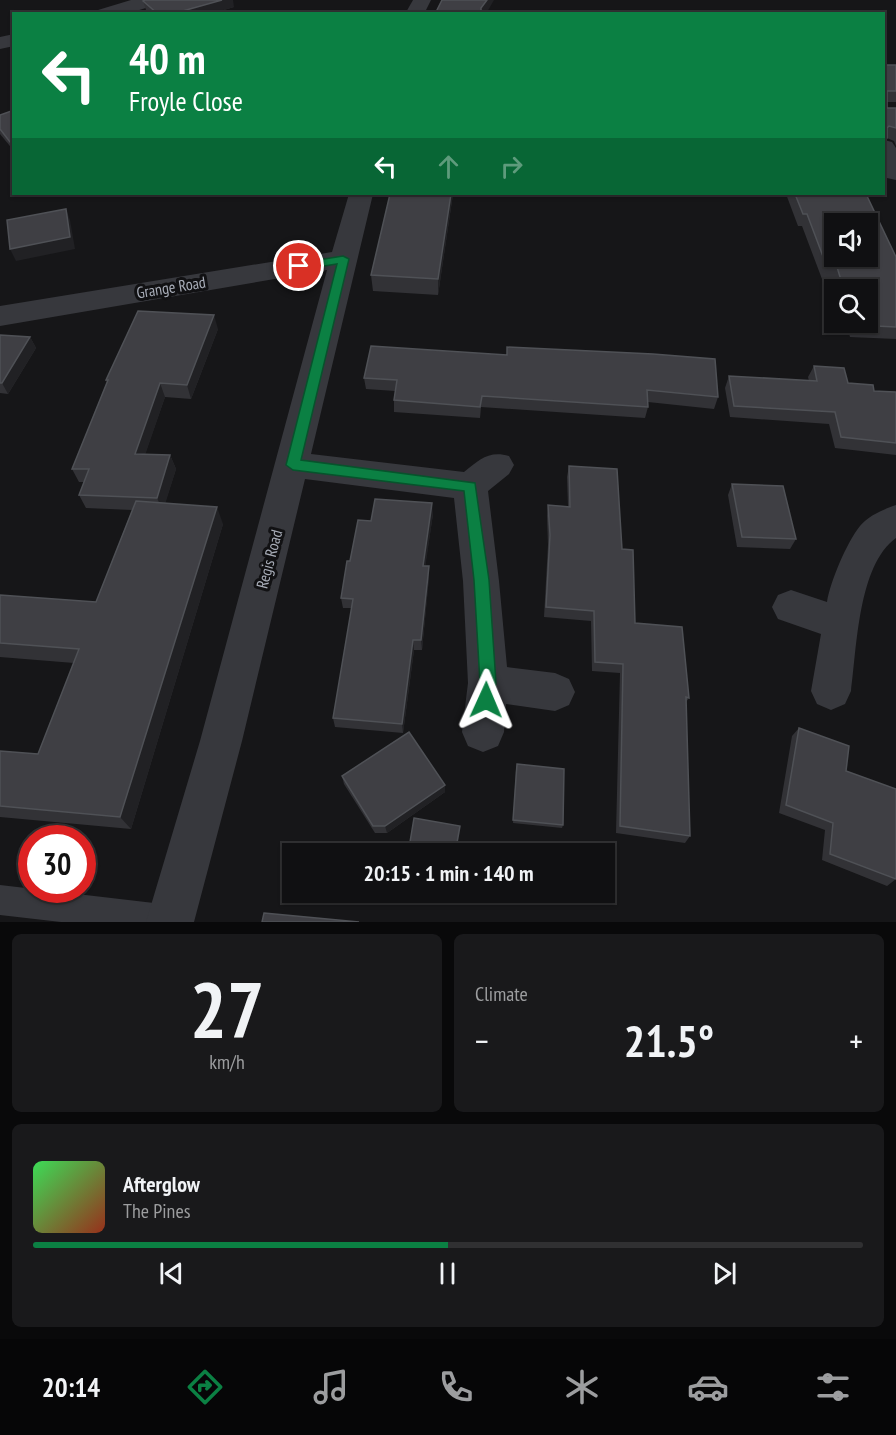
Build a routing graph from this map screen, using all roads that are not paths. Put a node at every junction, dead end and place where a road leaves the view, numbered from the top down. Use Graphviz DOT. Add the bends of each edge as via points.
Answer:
graph roads {
  1 [pos="151,0"];
  2 [pos="96,11"];
  3 [pos="885,149"];
  4 [pos="896,173"];
  5 [pos="361,195"];
  6 [pos="343,259"];
  7 [pos="0,316"];
  8 [pos="293,465"];
  9 [pos="896,519"];
  10 [pos="791,607"];
  11 [pos="841,624"];
  12 [pos="488,683"];
  13 [pos="831,691"];
  14 [pos="555,692"];
  15 [pos="483,732"];
  16 [pos="0,900"];
  17 [pos="170,921"];
  1 -- 2 [label="street"];
  3 -- 4 [label="street"];
  5 -- 6 [label="street, Regis Road"];
  6 -- 7 [label="street, Grange Road"];
  6 -- 8 [label="street, Regis Road"];
  8 -- 12 [label="street" via="484,476 481,580"];
  8 -- 17 [label="street, Regis Road" via="198,829"];
  9 -- 11 [label="street" via="873,535 848,585"];
  10 -- 11 [label="street"];
  11 -- 13 [label="street"];
  12 -- 14 [label="street"];
  12 -- 15 [label="street"];
  16 -- 17 [label="lane"];
}
